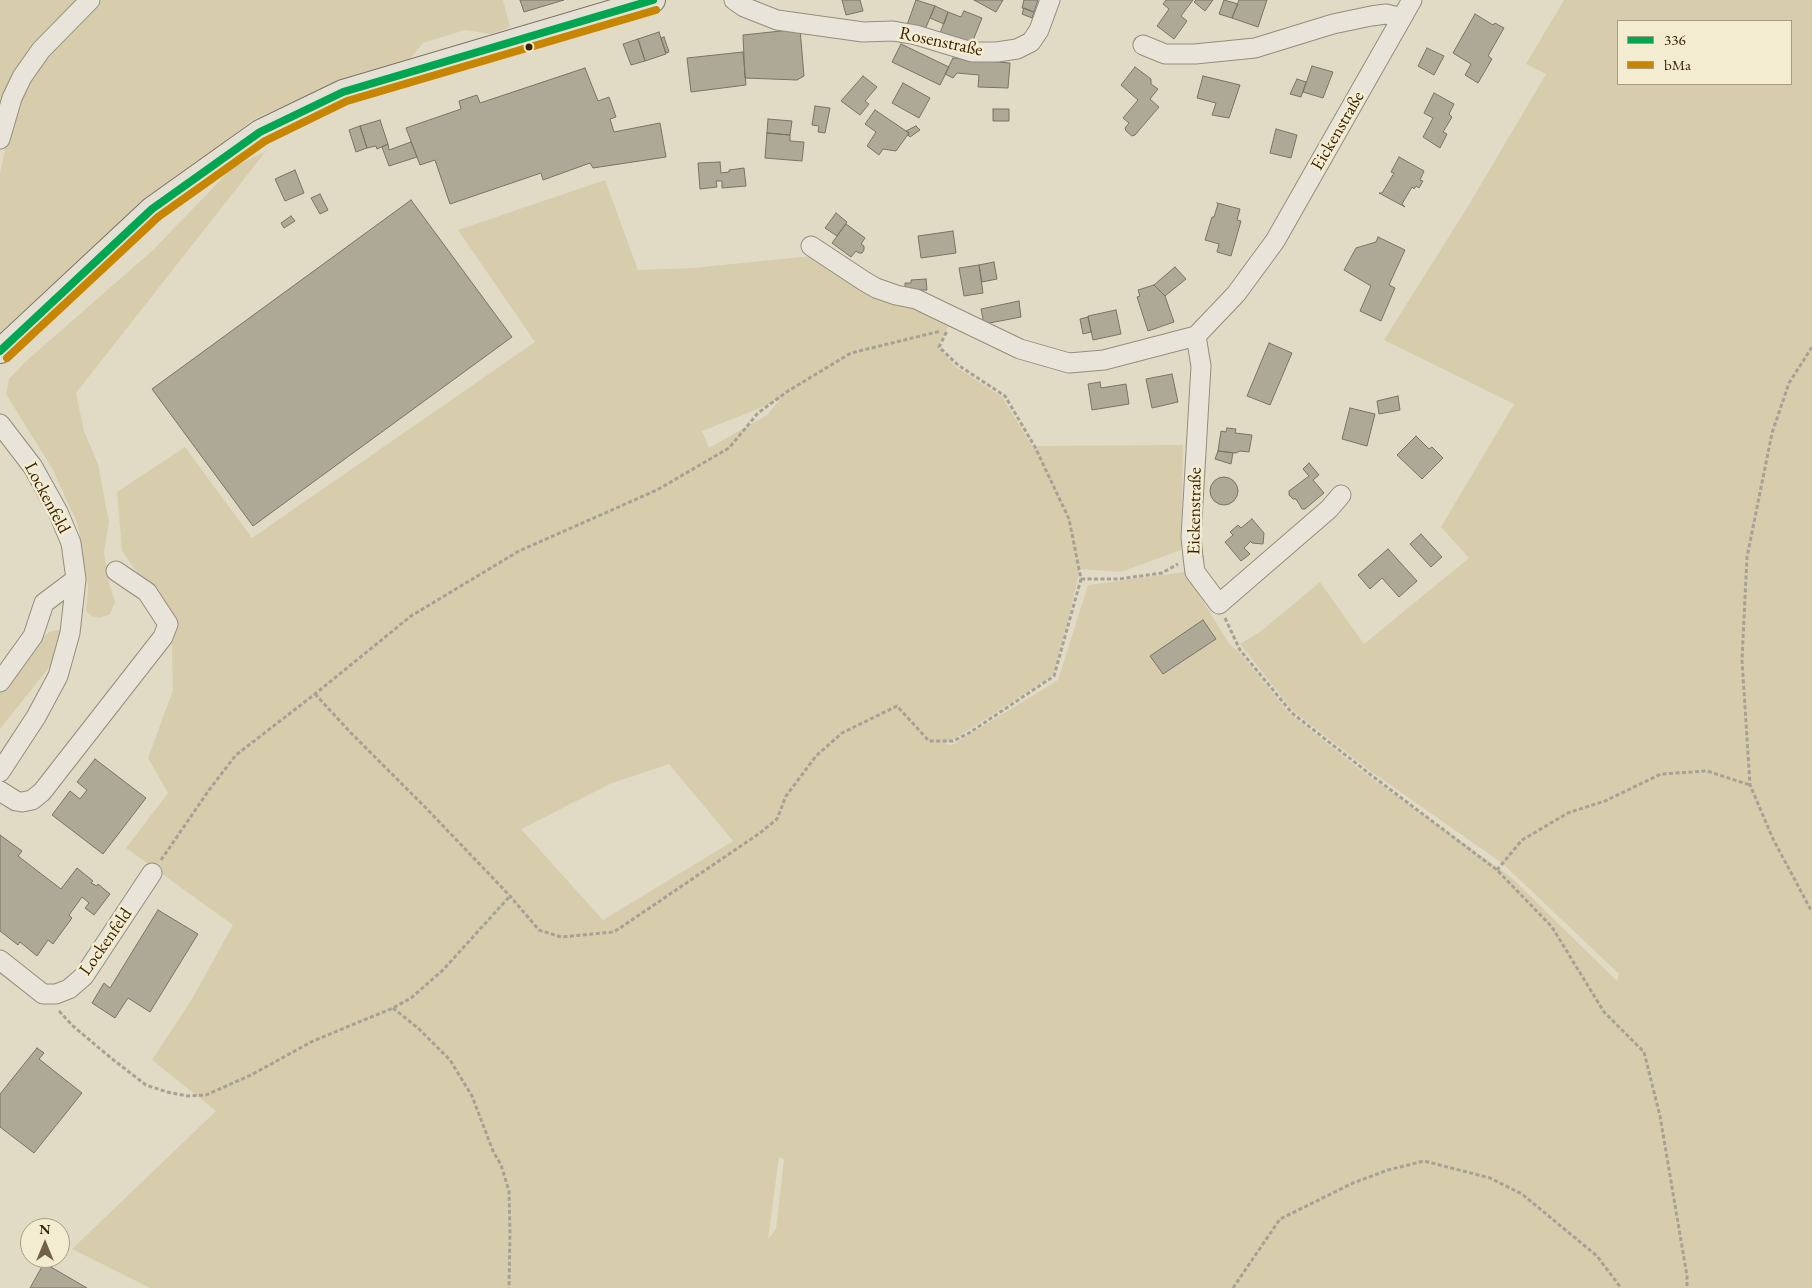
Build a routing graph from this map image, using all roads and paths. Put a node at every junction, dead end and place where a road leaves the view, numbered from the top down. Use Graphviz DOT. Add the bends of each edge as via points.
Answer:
graph roads {
  1 [pos="90,0"];
  2 [pos="653,0"];
  3 [pos="734,0"];
  4 [pos="1050,0"];
  5 [pos="1412,0"];
  6 [pos="1402,18"];
  7 [pos="1143,45"];
  8 [pos="0,139"];
  9 [pos="811,246"];
  10 [pos="1196,336"];
  11 [pos="1812,347"];
  12 [pos="0,350"];
  13 [pos="0,424"];
  14 [pos="1341,495"];
  15 [pos="1193,557"];
  16 [pos="116,571"];
  17 [pos="1081,579"];
  18 [pos="76,580"];
  19 [pos="1219,604"];
  20 [pos="0,682"];
  21 [pos="315,694"];
  22 [pos="0,772"];
  23 [pos="1750,785"];
  24 [pos="0,790"];
  25 [pos="1498,870"];
  26 [pos="152,873"];
  27 [pos="510,896"];
  28 [pos="1812,912"];
  29 [pos="0,960"];
  30 [pos="43,994"];
  31 [pos="393,1008"];
  32 [pos="508,1288"];
  33 [pos="1233,1288"];
  34 [pos="1621,1288"];
  35 [pos="1687,1288"];
  1 -- 8 [label="street" via="41,50 22,77"];
  2 -- 12 [label="main road" via="343,92 260,132 152,209"];
  3 -- 4 [label="street, Rosenstraße" via="777,20 863,32 893,31 972,52 1016,49 1030,42 1039,30"];
  5 -- 6 [label="street, Eickenstraße"];
  6 -- 7 [label="street" via="1386,14 1371,16 1255,48 1204,54 1165,54"];
  6 -- 10 [label="street, Eickenstraße" via="1275,241 1236,294"];
  9 -- 10 [label="street" via="876,288 916,300 1020,349 1069,364 1104,360"];
  10 -- 15 [label="street, Eickenstraße" via="1201,366 1191,537"];
  11 -- 23 [label="path" via="1789,383 1772,433 1747,557 1742,660"];
  13 -- 18 [label="street, Lockenfeld" via="33,467 58,512 70,542"];
  14 -- 19 [label="street"];
  15 -- 17 [label="path" via="1162,573 1119,579"];
  15 -- 19 [label="street, Eickenstraße" via="1195,572"];
  16 -- 24 [label="street" via="147,592 168,624 163,637 42,792 32,800 22,802"];
  17 -- 21 [label="path" via="1069,518 1035,447 1005,396 958,366 939,347 949,328 851,353 788,390 758,413 729,448 657,490 519,551 412,616"];
  17 -- 27 [label="path" via="1054,676 953,741 929,741 897,706 842,733 816,756 786,796 777,819 760,834 614,932 561,937 539,930"];
  18 -- 20 [label="street" via="44,603 33,636"];
  18 -- 22 [label="street, Lockenfeld" via="70,633 58,676"];
  19 -- 25 [label="path" via="1240,650 1292,713"];
  21 -- 26 [label="path" via="236,755"];
  21 -- 27 [label="path"];
  23 -- 25 [label="path" via="1707,771 1661,774 1605,801 1568,814 1522,840"];
  23 -- 28 [label="path" via="1773,839"];
  25 -- 35 [label="path" via="1552,927 1604,1012 1644,1052 1660,1116"];
  26 -- 30 [label="street, Lockenfeld" via="84,976 70,989"];
  27 -- 31 [label="path" via="443,970 411,998"];
  29 -- 30 [label="street"];
  30 -- 31 [label="path" via="73,1026 130,1074 146,1085 187,1096 206,1095 225,1088 312,1041"];
  31 -- 32 [label="path" via="450,1060 472,1096 501,1165 509,1191"];
  33 -- 34 [label="path" via="1280,1219 1353,1183 1424,1161 1490,1178 1522,1194 1597,1256"];
}
